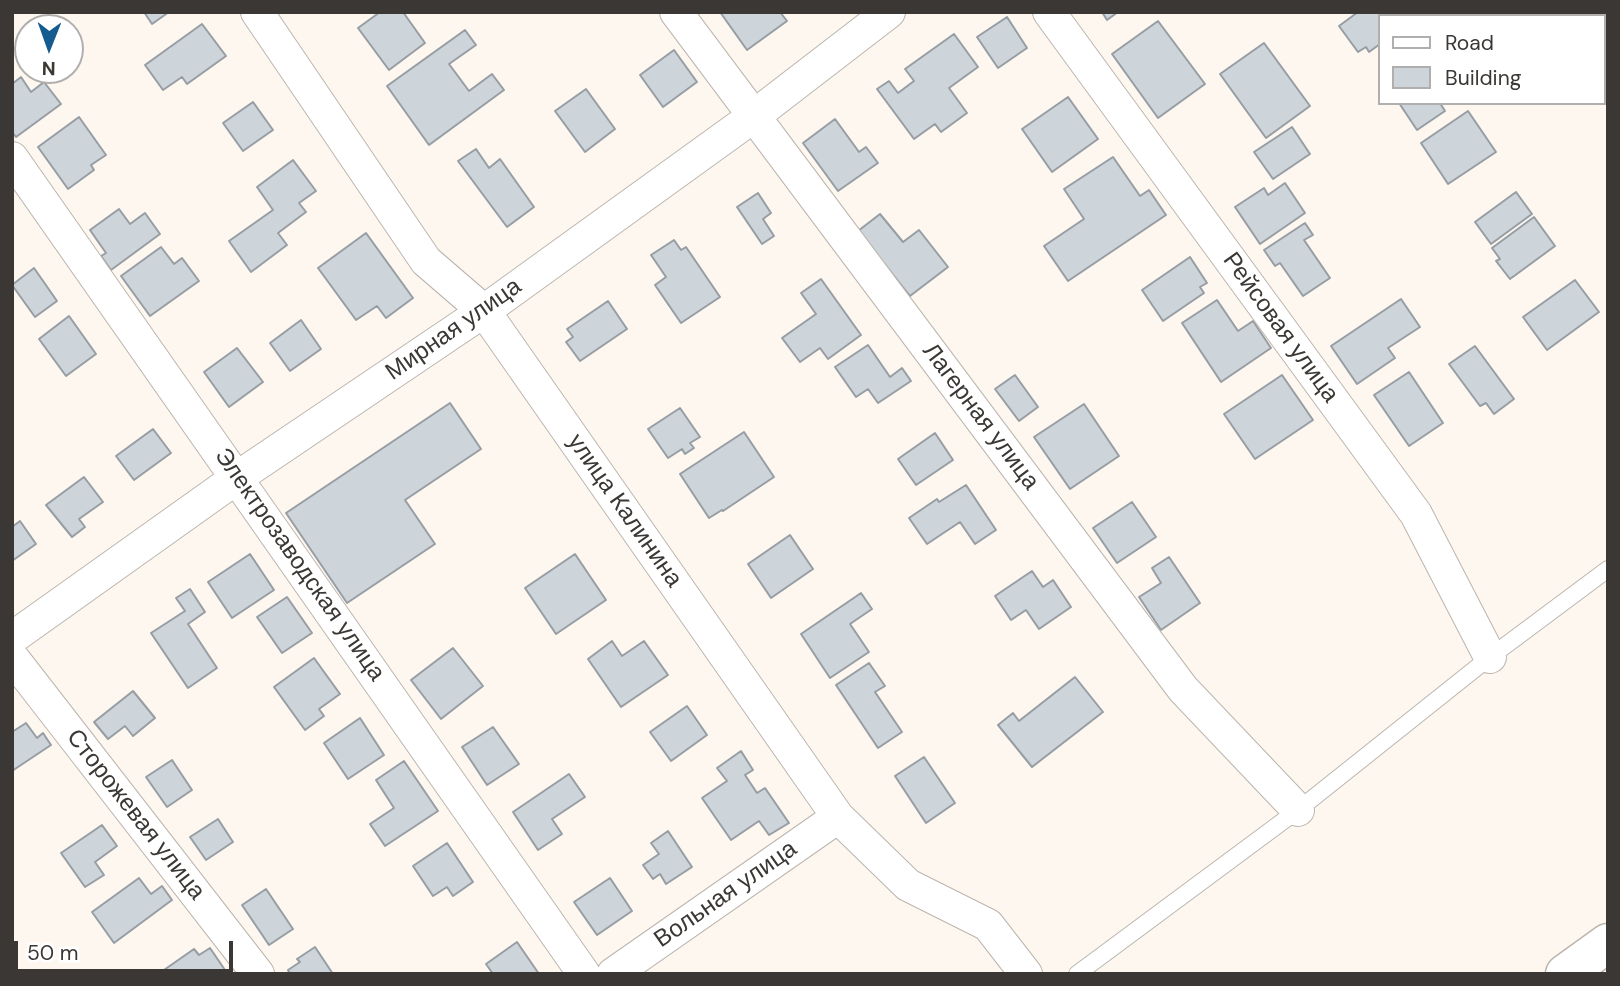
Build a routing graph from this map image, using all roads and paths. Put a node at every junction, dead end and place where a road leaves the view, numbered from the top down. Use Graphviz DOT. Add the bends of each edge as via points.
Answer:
graph roads {
  1 [pos="257,12"];
  2 [pos="677,12"];
  3 [pos="889,12"];
  4 [pos="1049,12"];
  5 [pos="754,116"];
  6 [pos="12,158"];
  7 [pos="484,311"];
  8 [pos="238,477"];
  9 [pos="1608,569"];
  10 [pos="12,638"];
  11 [pos="12,657"];
  12 [pos="1490,657"];
  13 [pos="1298,810"];
  14 [pos="838,817"];
  15 [pos="1608,943"];
  16 [pos="258,974"];
  17 [pos="584,974"];
  18 [pos="613,974"];
  19 [pos="1026,974"];
  20 [pos="1077,974"];
  21 [pos="1566,974"];
  1 -- 7 [label="street, улица Калинина" via="426,261"];
  2 -- 5 [label="street, Лагерная улица"];
  3 -- 5 [label="street, Мирная улица"];
  4 -- 12 [label="street, Рейсовая улица" via="1416,514"];
  5 -- 7 [label="street, Мирная улица"];
  5 -- 13 [label="street, Лагерная улица" via="1183,690"];
  6 -- 8 [label="street, Электрозаводская улица"];
  7 -- 8 [label="street, Мирная улица"];
  7 -- 14 [label="street, улица Калинина"];
  8 -- 10 [label="street, Мирная улица"];
  8 -- 17 [label="street, Электрозаводская улица"];
  9 -- 12 [label="lane"];
  11 -- 16 [label="street, Сторожевая улица"];
  12 -- 13 [label="lane"];
  13 -- 20 [label="lane"];
  14 -- 18 [label="street, Вольная улица"];
  14 -- 19 [label="street, улица Калинина" via="908,885 988,925"];
  15 -- 21 [label="street"];
}
